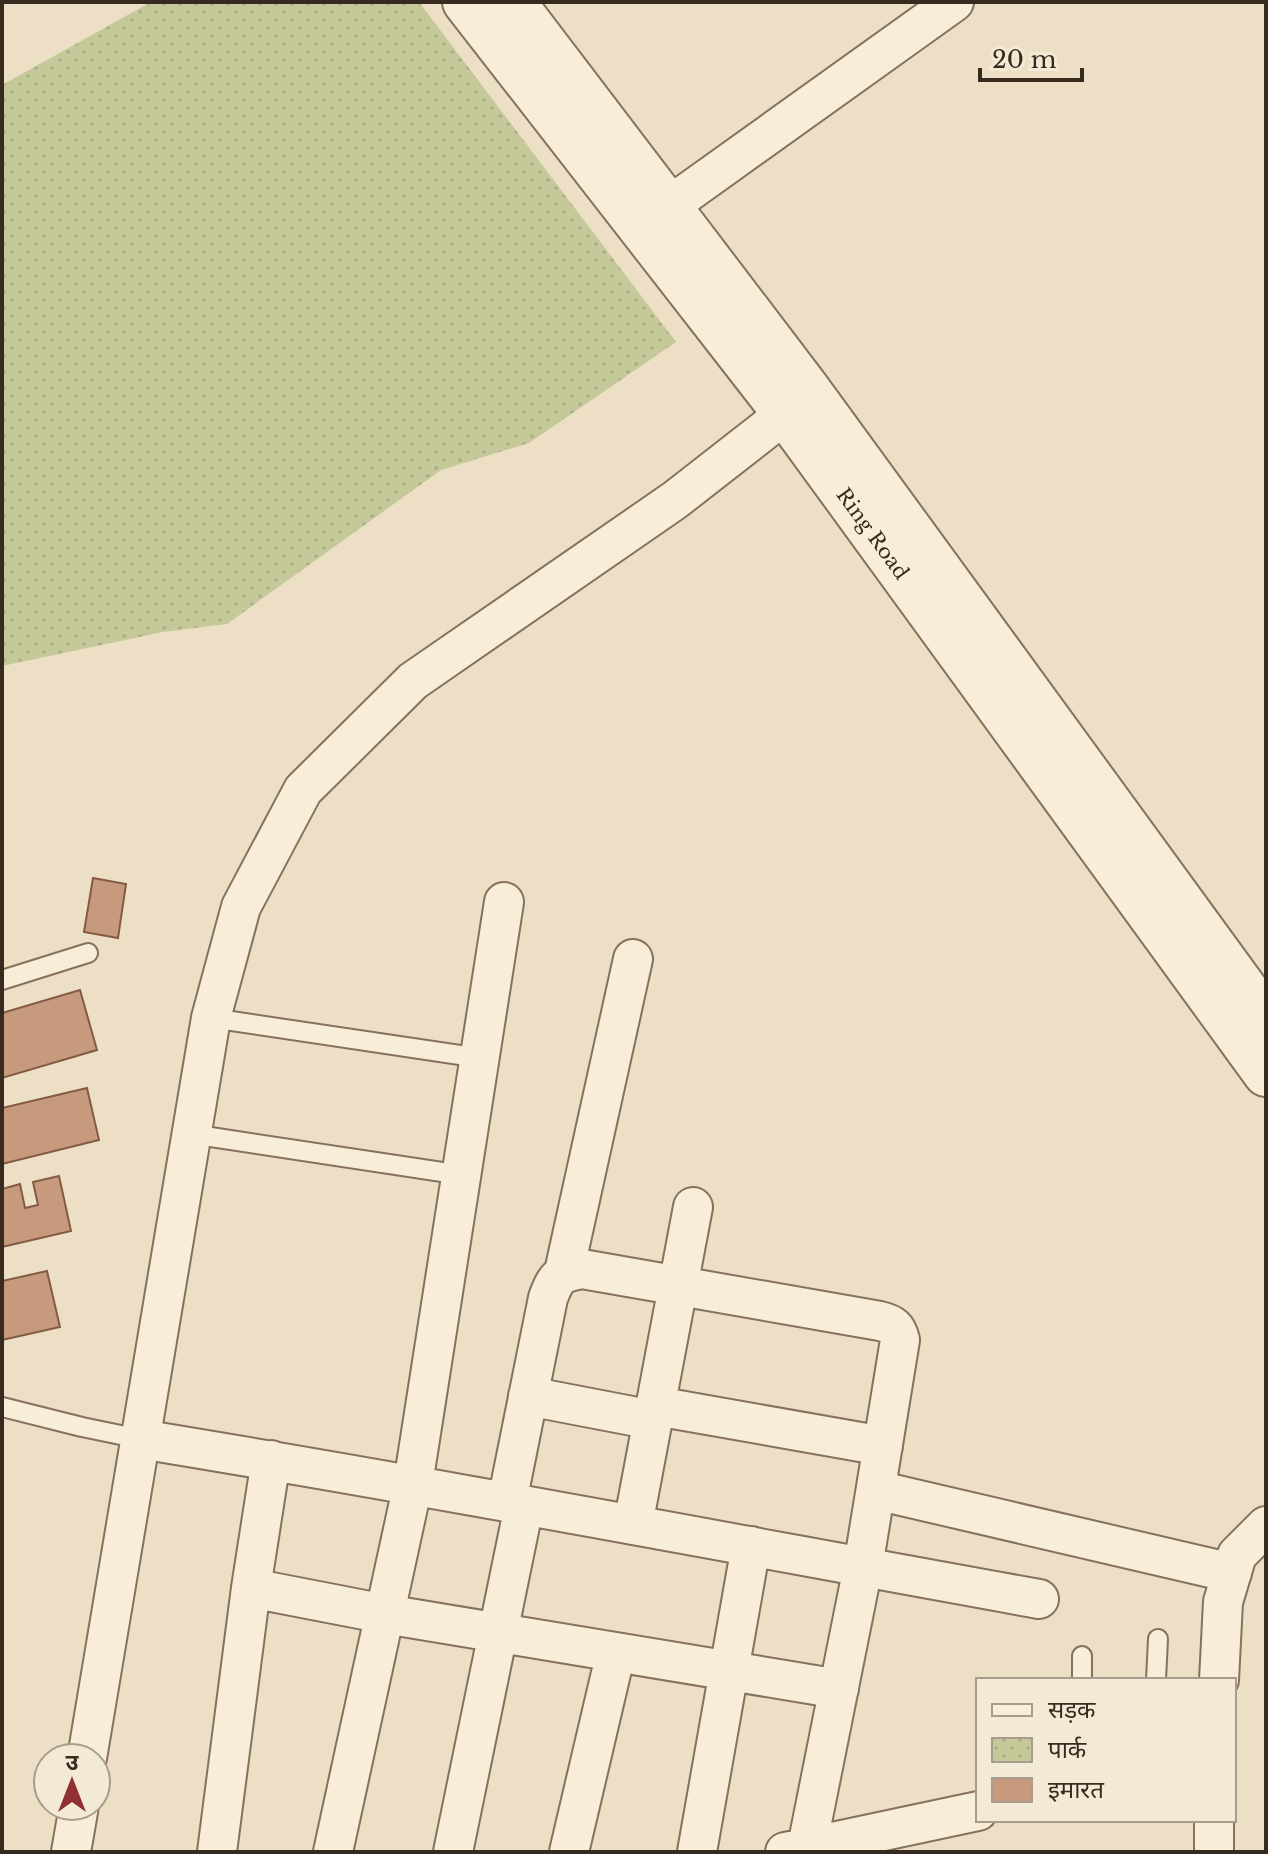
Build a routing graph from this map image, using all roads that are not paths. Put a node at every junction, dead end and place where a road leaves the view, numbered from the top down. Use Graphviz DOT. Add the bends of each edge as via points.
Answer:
graph roads {
  1 [pos="465,2"];
  2 [pos="513,2"];
  3 [pos="954,2"];
  4 [pos="669,206"];
  5 [pos="795,400"];
  6 [pos="504,902"];
  7 [pos="88,953"];
  8 [pos="633,959"];
  9 [pos="2,980"];
  10 [pos="211,1018"];
  11 [pos="1266,1018"];
  12 [pos="480,1058"];
  13 [pos="1266,1074"];
  14 [pos="191,1134"];
  15 [pos="462,1175"];
  16 [pos="693,1207"];
  17 [pos="564,1272"];
  18 [pos="679,1287"];
  19 [pos="528,1396"];
  20 [pos="2,1407"];
  21 [pos="655,1413"];
  22 [pos="140,1439"];
  23 [pos="883,1446"];
  24 [pos="271,1460"];
  25 [pos="413,1484"];
  26 [pos="876,1490"];
  27 [pos="516,1504"];
  28 [pos="633,1525"];
  29 [pos="1266,1526"];
  30 [pos="751,1546"];
  31 [pos="863,1567"];
  32 [pos="1232,1573"];
  33 [pos="251,1588"];
  34 [pos="1039,1599"];
  35 [pos="385,1614"];
  36 [pos="498,1633"];
  37 [pos="1158,1639"];
  38 [pos="616,1652"];
  39 [pos="1082,1656"];
  40 [pos="730,1671"];
  41 [pos="1082,1678"];
  42 [pos="1156,1678"];
  43 [pos="1219,1678"];
  44 [pos="839,1689"];
  45 [pos="90,1742"];
  46 [pos="976,1811"];
  47 [pos="76,1822"];
  48 [pos="1214,1822"];
  49 [pos="795,1850"];
  50 [pos="71,1852"];
  51 [pos="217,1852"];
  52 [pos="333,1852"];
  53 [pos="453,1852"];
  54 [pos="569,1852"];
  55 [pos="697,1852"];
  56 [pos="1214,1852"];
  1 -- 5 [label="street, Ring Road"];
  2 -- 4 [label="street, Ring Road"];
  3 -- 4 [label="street"];
  4 -- 5 [label="street, Ring Road"];
  5 -- 10 [label="street" via="675,500 413,681 303,790 241,907"];
  5 -- 11 [label="street, Ring Road"];
  5 -- 13 [label="street, Ring Road"];
  6 -- 12 [label="street"];
  7 -- 9 [label="lane"];
  8 -- 17 [label="street"];
  10 -- 12 [label="lane"];
  10 -- 14 [label="street"];
  12 -- 15 [label="street"];
  14 -- 15 [label="lane"];
  14 -- 22 [label="street"];
  15 -- 25 [label="street"];
  16 -- 18 [label="street"];
  17 -- 18 [label="street" via="582,1269"];
  17 -- 19 [label="street" via="548,1298"];
  18 -- 21 [label="street"];
  18 -- 23 [label="street" via="891,1323 900,1340"];
  19 -- 21 [label="street"];
  19 -- 27 [label="street"];
  20 -- 22 [label="lane"];
  21 -- 23 [label="street"];
  21 -- 28 [label="street"];
  22 -- 24 [label="street"];
  22 -- 45 [label="street"];
  23 -- 26 [label="street"];
  24 -- 25 [label="street"];
  24 -- 33 [label="street"];
  25 -- 27 [label="street"];
  25 -- 35 [label="street"];
  26 -- 31 [label="street"];
  26 -- 32 [label="street"];
  27 -- 28 [label="street"];
  27 -- 36 [label="street"];
  28 -- 30 [label="street"];
  29 -- 32 [label="street" via="1237,1555"];
  30 -- 31 [label="street"];
  30 -- 40 [label="street"];
  31 -- 34 [label="street"];
  31 -- 44 [label="street"];
  32 -- 43 [label="street" via="1223,1602"];
  33 -- 35 [label="street"];
  33 -- 51 [label="street"];
  35 -- 36 [label="street"];
  35 -- 52 [label="street"];
  36 -- 38 [label="street"];
  36 -- 53 [label="street"];
  37 -- 42 [label="lane"];
  38 -- 40 [label="street"];
  38 -- 54 [label="street"];
  39 -- 41 [label="lane"];
  40 -- 44 [label="street"];
  40 -- 55 [label="street"];
  44 -- 49 [label="street"];
  46 -- 49 [label="street"];
  47 -- 50 [label="street"];
  48 -- 56 [label="street"];
}
